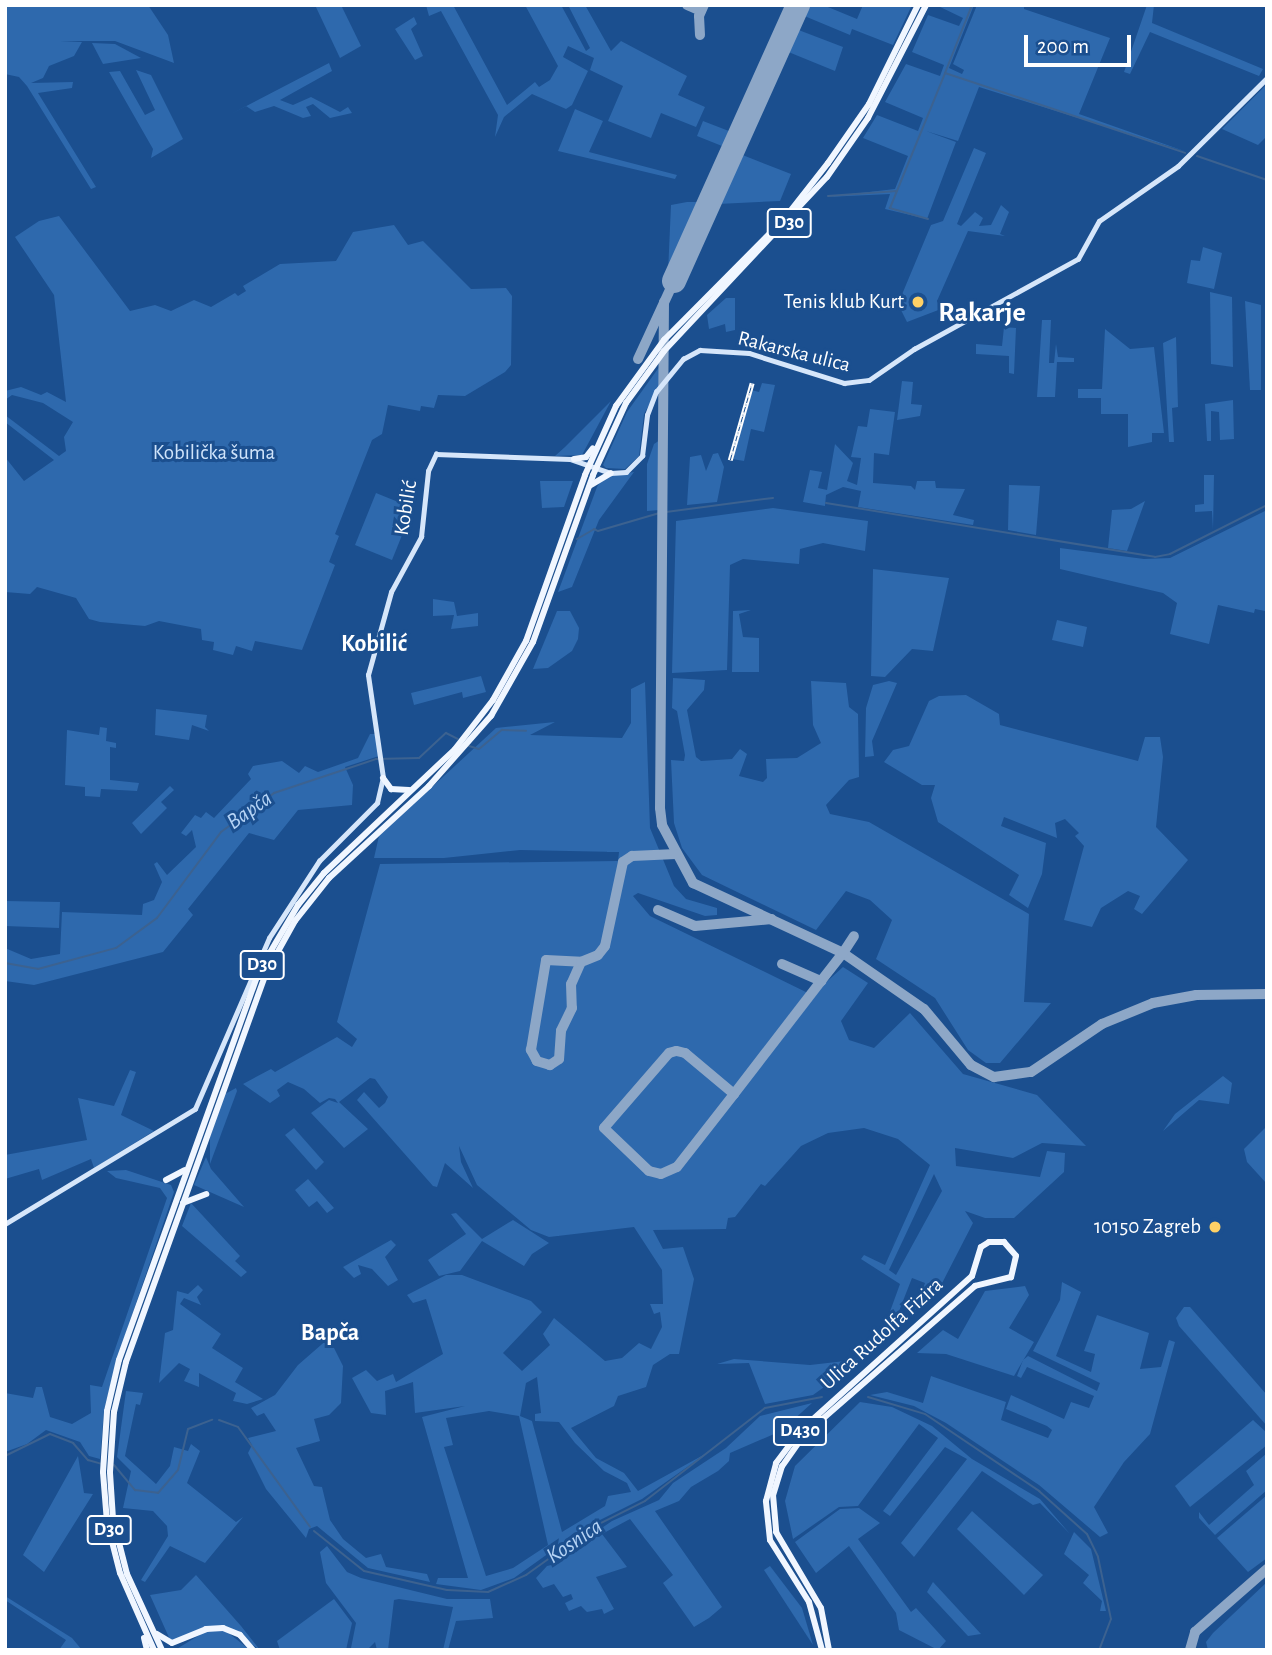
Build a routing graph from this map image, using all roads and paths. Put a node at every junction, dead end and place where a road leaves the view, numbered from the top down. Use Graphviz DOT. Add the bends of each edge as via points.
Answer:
graph roads {
  1 [pos="918,5"];
  2 [pos="926,5"];
  3 [pos="1267,78"];
  4 [pos="610,420"];
  5 [pos="574,459"];
  6 [pos="593,466"];
  7 [pos="611,473"];
  8 [pos="588,489"];
  9 [pos="469,739"];
  10 [pos="458,751"];
  11 [pos="383,778"];
  12 [pos="414,788"];
  13 [pos="391,789"];
  14 [pos="382,815"];
  15 [pos="188,1166"];
  16 [pos="166,1180"];
  17 [pos="206,1194"];
  18 [pos="180,1207"];
  19 [pos="5,1224"];
  20 [pos="975,1266"];
  21 [pos="988,1282"];
  22 [pos="107,1457"];
  23 [pos="144,1622"];
  24 [pos="183,1640"];
  25 [pos="147,1650"];
  26 [pos="154,1650"];
  27 [pos="162,1650"];
  28 [pos="173,1650"];
  29 [pos="253,1650"];
  30 [pos="822,1650"];
  31 [pos="829,1650"];
  1 -- 4 [label="main road, D30" via="869,104 828,163 784,219 657,349"];
  2 -- 6 [label="main road, D30" via="897,67 846,152 788,224 664,351 622,410"];
  3 -- 7 [label="main road, Rakarska ulica" via="1173,170 1099,221 1085,252 1073,264 915,348 864,383 844,383 745,352 690,354 650,404 644,450 630,470"];
  4 -- 5 [label="main road" via="588,456"];
  4 -- 6 [label="main road, D30"];
  5 -- 6 [label="main road, Kobilić"];
  5 -- 11 [label="main road, Kobilić" via="521,460 445,451 433,458 422,533 391,592 368,675"];
  6 -- 7 [label="main road, Kobilić"];
  6 -- 8 [label="main road, D30"];
  6 -- 9 [label="main road, D30" via="526,641"];
  7 -- 8 [label="main road"];
  8 -- 9 [label="main road, D30" via="528,653"];
  9 -- 10 [label="main road, D30"];
  10 -- 12 [label="main road, D30"];
  10 -- 18 [label="main road, D30" via="340,865 296,921 254,1000"];
  11 -- 13 [label="main road"];
  11 -- 19 [label="main road" via="377,803 319,861 262,951 204,1095 193,1111"];
  12 -- 13 [label="main road"];
  12 -- 14 [label="main road, D30"];
  13 -- 14 [label="main road" via="391,803"];
  14 -- 15 [label="main road, D30" via="318,879 272,945 246,1003"];
  15 -- 16 [label="main road"];
  15 -- 22 [label="main road, D30" via="119,1360"];
  17 -- 18 [label="main road" via="190,1197"];
  18 -- 22 [label="main road, D30" via="125,1362"];
  20 -- 21 [label="main road"];
  20 -- 21 [label="main road, Ulica Rudolfa Fizira / D430" via="978,1251 989,1242 1004,1242 1014,1250 1014,1274 1004,1282"];
  20 -- 30 [label="main road, Ulica Rudolfa Fizira / D430" via="972,1276 801,1430 782,1452 771,1476 766,1501 770,1540 809,1602"];
  21 -- 31 [label="main road, Ulica Rudolfa Fizira / D430" via="969,1291 804,1435 779,1473 773,1503 776,1532 821,1608"];
  22 -- 23 [label="main road, D30" via="112,1547"];
  23 -- 24 [label="main road" via="164,1641"];
  23 -- 25 [label="main road"];
  23 -- 26 [label="main road, D30"];
  23 -- 27 [label="main road, D30"];
  24 -- 28 [label="main road"];
  24 -- 29 [label="main road" via="206,1629 223,1628 240,1635"];
}
